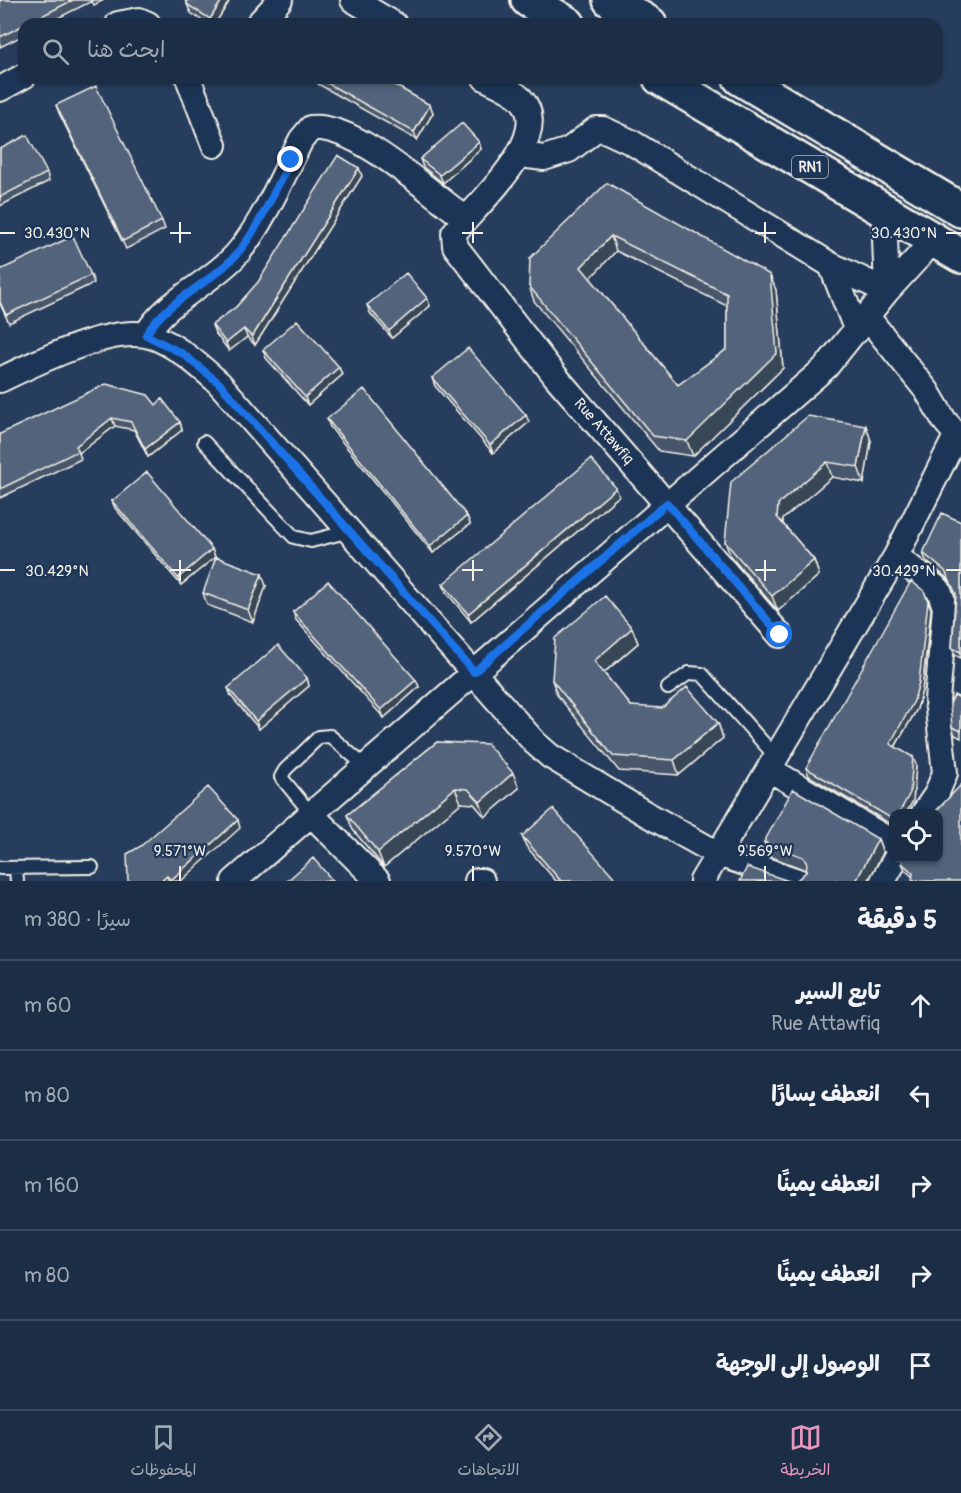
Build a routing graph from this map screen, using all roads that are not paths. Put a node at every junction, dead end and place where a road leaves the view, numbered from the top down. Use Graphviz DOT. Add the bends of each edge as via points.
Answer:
graph roads {
  1 [pos="280,0"];
  2 [pos="353,0"];
  3 [pos="528,0"];
  4 [pos="610,0"];
  5 [pos="264,18"];
  6 [pos="384,18"];
  7 [pos="558,18"];
  8 [pos="640,18"];
  9 [pos="18,79"];
  10 [pos="190,84"];
  11 [pos="495,84"];
  12 [pos="670,84"];
  13 [pos="750,84"];
  14 [pos="0,89"];
  15 [pos="214,145"];
  16 [pos="520,155"];
  17 [pos="961,210"];
  18 [pos="884,211"];
  19 [pos="465,218"];
  20 [pos="948,248"];
  21 [pos="831,265"];
  22 [pos="887,291"];
  23 [pos="863,324"];
  24 [pos="146,335"];
  25 [pos="0,380"];
  26 [pos="958,438"];
  27 [pos="204,442"];
  28 [pos="667,503"];
  29 [pos="351,530"];
  30 [pos="896,556"];
  31 [pos="780,635"];
  32 [pos="474,672"];
  33 [pos="668,688"];
  34 [pos="772,763"];
  35 [pos="366,767"];
  36 [pos="926,809"];
  37 [pos="312,815"];
  38 [pos="889,840"];
  39 [pos="718,854"];
  40 [pos="893,863"];
  41 [pos="92,867"];
  42 [pos="0,868"];
  43 [pos="16,875"];
  44 [pos="234,881"];
  45 [pos="378,881"];
  46 [pos="477,881"];
  47 [pos="482,881"];
  48 [pos="702,881"];
  49 [pos="798,881"];
  50 [pos="883,881"];
  1 -- 5 [label="street"];
  2 -- 6 [label="street"];
  3 -- 7 [label="highway"];
  4 -- 8 [label="highway"];
  9 -- 14 [label="street"];
  10 -- 15 [label="street"];
  11 -- 16 [label="street" via="520,99 528,110 530,133"];
  12 -- 18 [label="highway, RN1"];
  13 -- 17 [label="highway, RN1"];
  16 -- 19 [label="street"];
  16 -- 21 [label="street" via="544,158 561,153 590,132 603,129 631,142"];
  18 -- 20 [label="highway, RN1"];
  18 -- 22 [label="street"];
  19 -- 24 [label="street" via="378,153 345,135 311,128 235,256 162,315"];
  19 -- 28 [label="street, Rue Attawfiq" via="453,240 466,261 556,377"];
  20 -- 22 [label="street"];
  21 -- 22 [label="street"];
  21 -- 23 [label="street"];
  22 -- 23 [label="street"];
  23 -- 26 [label="street" via="927,391"];
  23 -- 28 [label="street" via="826,367"];
  24 -- 25 [label="street" via="119,336 61,352"];
  24 -- 29 [label="street" via="183,354 219,383"];
  26 -- 30 [label="street"];
  27 -- 29 [label="lane" via="294,537 311,541"];
  28 -- 31 [label="street, Rue Attawfiq"];
  28 -- 32 [label="street"];
  29 -- 32 [label="street"];
  30 -- 34 [label="street"];
  30 -- 36 [label="street" via="939,590 945,607 937,700 945,773"];
  32 -- 35 [label="street"];
  32 -- 39 [label="street" via="516,723 550,756"];
  33 -- 34 [label="lane" via="689,673 702,674"];
  34 -- 38 [label="street"];
  34 -- 39 [label="street"];
  35 -- 37 [label="street"];
  35 -- 37 [label="lane" via="330,736 319,737 281,777"];
  37 -- 44 [label="street"];
  37 -- 45 [label="street"];
  39 -- 48 [label="street"];
  39 -- 49 [label="street"];
  40 -- 50 [label="street"];
  41 -- 43 [label="lane"];
  42 -- 43 [label="lane"];
  46 -- 47 [label="street"];
}
